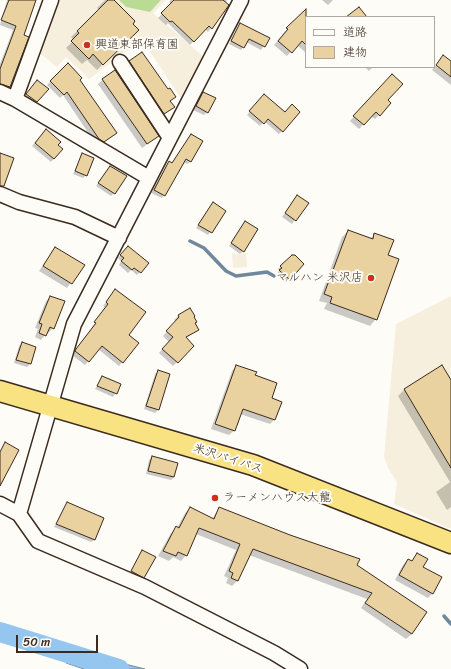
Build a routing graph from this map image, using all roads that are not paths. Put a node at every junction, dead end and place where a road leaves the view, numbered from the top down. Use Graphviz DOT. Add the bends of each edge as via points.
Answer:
graph roads {
  1 [pos="51,0"];
  2 [pos="241,0"];
  3 [pos="120,62"];
  4 [pos="0,92"];
  5 [pos="15,99"];
  6 [pos="170,138"];
  7 [pos="149,178"];
  8 [pos="0,194"];
  9 [pos="119,238"];
  10 [pos="0,391"];
  11 [pos="51,405"];
  12 [pos="0,504"];
  13 [pos="19,514"];
  14 [pos="451,543"];
  15 [pos="300,669"];
  1 -- 5 [label="street"];
  2 -- 6 [label="street"];
  3 -- 6 [label="street"];
  4 -- 5 [label="street"];
  5 -- 7 [label="street"];
  6 -- 7 [label="street"];
  7 -- 9 [label="street"];
  8 -- 9 [label="street" via="19,202 75,217"];
  9 -- 11 [label="street" via="74,324"];
  10 -- 11 [label="highway, 米沢バイパス"];
  11 -- 13 [label="street"];
  11 -- 14 [label="highway, 米沢バイパス" via="253,465"];
  12 -- 13 [label="street"];
  13 -- 15 [label="street" via="38,541 145,587"];
}
